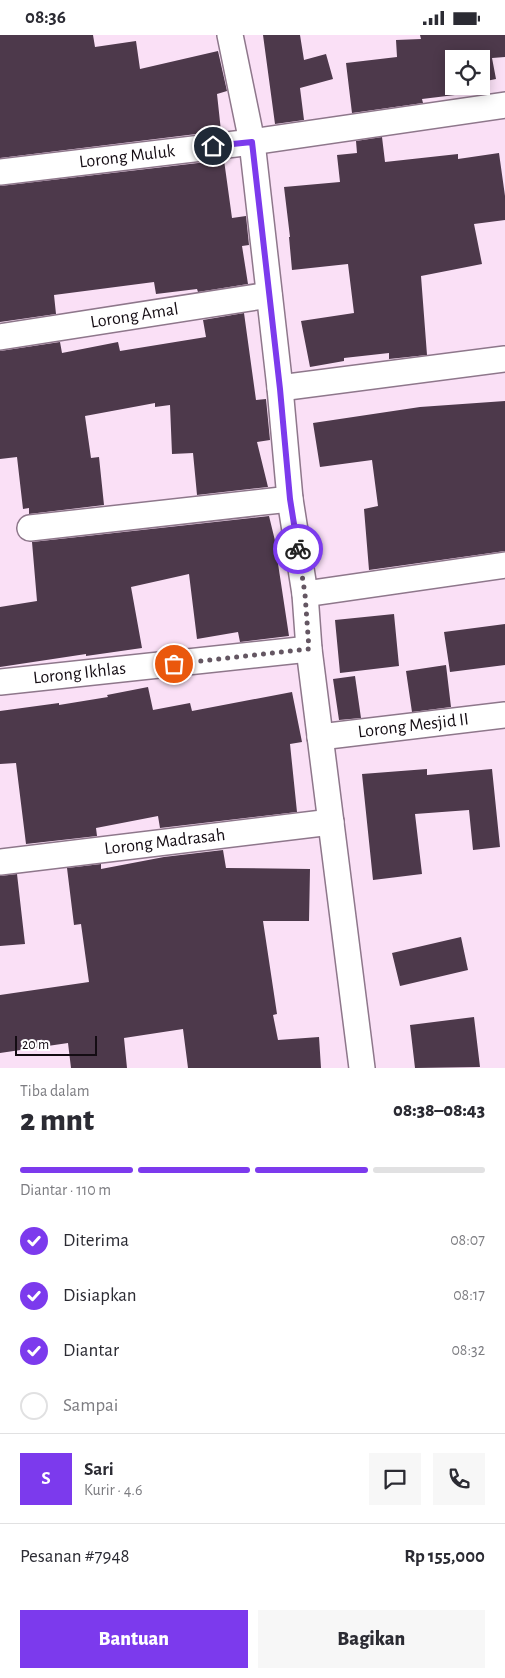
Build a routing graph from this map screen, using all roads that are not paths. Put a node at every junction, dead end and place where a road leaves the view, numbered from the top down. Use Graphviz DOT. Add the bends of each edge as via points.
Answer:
graph roads {
  1 [pos="230,35"];
  2 [pos="505,105"];
  3 [pos="252,142"];
  4 [pos="0,172"];
  5 [pos="269,295"];
  6 [pos="0,337"];
  7 [pos="505,359"];
  8 [pos="280,389"];
  9 [pos="290,499"];
  10 [pos="30,528"];
  11 [pos="505,565"];
  12 [pos="305,594"];
  13 [pos="309,649"];
  14 [pos="0,682"];
  15 [pos="505,715"];
  16 [pos="320,737"];
  17 [pos="331,822"];
  18 [pos="0,861"];
  19 [pos="362,1068"];
  1 -- 3 [label="street"];
  2 -- 3 [label="street, Lorong Muluk"];
  3 -- 4 [label="street, Lorong Muluk"];
  3 -- 5 [label="street"];
  5 -- 6 [label="street, Lorong Amal"];
  5 -- 8 [label="street"];
  7 -- 8 [label="street"];
  8 -- 9 [label="street"];
  9 -- 10 [label="street"];
  9 -- 12 [label="street"];
  11 -- 12 [label="street"];
  12 -- 13 [label="street"];
  13 -- 14 [label="street, Lorong Ikhlas"];
  13 -- 16 [label="street"];
  15 -- 16 [label="street, Lorong Mesjid II"];
  16 -- 17 [label="street"];
  17 -- 18 [label="street, Lorong Madrasah"];
  17 -- 19 [label="street"];
}
